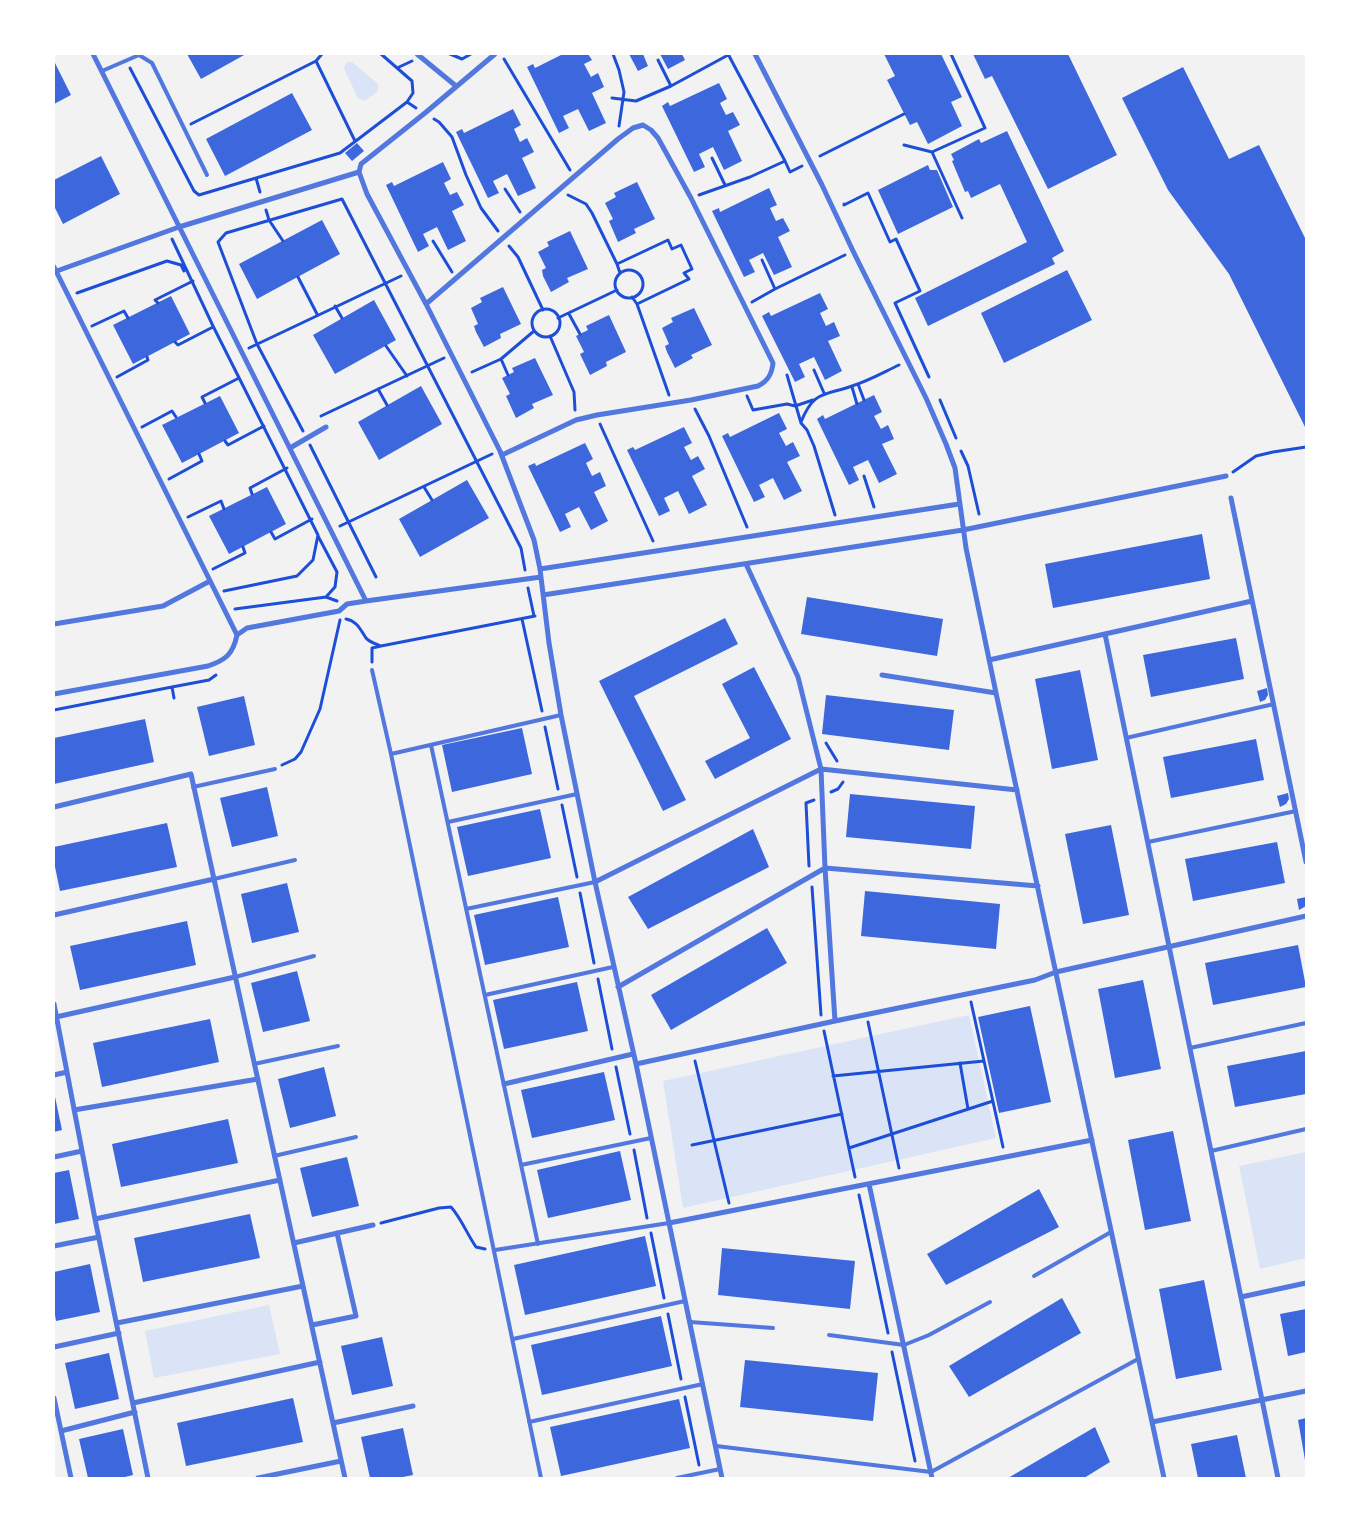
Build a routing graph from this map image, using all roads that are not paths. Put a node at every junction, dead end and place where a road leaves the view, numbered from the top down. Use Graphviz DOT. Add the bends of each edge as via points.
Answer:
graph roads {
  1 [pos="93,54"];
  2 [pos="417,54"];
  3 [pos="495,54"];
  4 [pos="755,54"];
  5 [pos="102,71"];
  6 [pos="456,86"];
  7 [pos="359,172"];
  8 [pos="207,175"];
  9 [pos="179,227"];
  10 [pos="54,270"];
  11 [pos="426,304"];
  12 [pos="326,427"];
  13 [pos="290,448"];
  14 [pos="501,453"];
  15 [pos="1226,476"];
  16 [pos="1231,498"];
  17 [pos="959,504"];
  18 [pos="964,530"];
  19 [pos="746,564"];
  20 [pos="540,569"];
  21 [pos="541,577"];
  22 [pos="210,581"];
  23 [pos="543,596"];
  24 [pos="366,601"];
  25 [pos="1252,601"];
  26 [pos="54,624"];
  27 [pos="1105,634"];
  28 [pos="237,635"];
  29 [pos="989,660"];
  30 [pos="372,670"];
  31 [pos="882,675"];
  32 [pos="996,693"];
  33 [pos="54,694"];
  34 [pos="1274,704"];
  35 [pos="561,715"];
  36 [pos="1126,738"];
  37 [pos="431,745"];
  38 [pos="391,754"];
  39 [pos="275,769"];
  40 [pos="821,769"];
  41 [pos="193,787"];
  42 [pos="1017,790"];
  43 [pos="577,794"];
  44 [pos="54,807"];
  45 [pos="1296,811"];
  46 [pos="448,822"];
  47 [pos="1148,842"];
  48 [pos="295,860"];
  49 [pos="1306,862"];
  50 [pos="825,868"];
  51 [pos="214,879"];
  52 [pos="595,882"];
  53 [pos="1038,886"];
  54 [pos="466,909"];
  55 [pos="54,916"];
  56 [pos="1306,916"];
  57 [pos="1169,946"];
  58 [pos="314,956"];
  59 [pos="613,967"];
  60 [pos="1056,972"];
  61 [pos="235,977"];
  62 [pos="618,987"];
  63 [pos="485,995"];
  64 [pos="54,1004"];
  65 [pos="56,1017"];
  66 [pos="834,1020"];
  67 [pos="1306,1023"];
  68 [pos="338,1046"];
  69 [pos="1190,1048"];
  70 [pos="633,1054"];
  71 [pos="254,1064"];
  72 [pos="636,1064"];
  73 [pos="67,1072"];
  74 [pos="54,1075"];
  75 [pos="258,1078"];
  76 [pos="504,1084"];
  77 [pos="74,1110"];
  78 [pos="1306,1129"];
  79 [pos="356,1138"];
  80 [pos="651,1138"];
  81 [pos="1092,1140"];
  82 [pos="82,1151"];
  83 [pos="1211,1151"];
  84 [pos="54,1156"];
  85 [pos="274,1156"];
  86 [pos="521,1165"];
  87 [pos="280,1180"];
  88 [pos="869,1184"];
  89 [pos="95,1219"];
  90 [pos="669,1223"];
  91 [pos="373,1225"];
  92 [pos="1111,1232"];
  93 [pos="337,1234"];
  94 [pos="99,1237"];
  95 [pos="294,1243"];
  96 [pos="538,1244"];
  97 [pos="54,1246"];
  98 [pos="494,1250"];
  99 [pos="1034,1276"];
  100 [pos="1306,1283"];
  101 [pos="303,1286"];
  102 [pos="1241,1297"];
  103 [pos="685,1301"];
  104 [pos="990,1302"];
  105 [pos="690,1322"];
  106 [pos="117,1323"];
  107 [pos="312,1325"];
  108 [pos="773,1328"];
  109 [pos="119,1333"];
  110 [pos="829,1335"];
  111 [pos="513,1339"];
  112 [pos="904,1345"];
  113 [pos="54,1347"];
  114 [pos="1138,1359"];
  115 [pos="320,1362"];
  116 [pos="703,1384"];
  117 [pos="1306,1391"];
  118 [pos="54,1398"];
  119 [pos="1262,1400"];
  120 [pos="133,1403"];
  121 [pos="413,1406"];
  122 [pos="135,1412"];
  123 [pos="529,1422"];
  124 [pos="1152,1422"];
  125 [pos="333,1423"];
  126 [pos="61,1431"];
  127 [pos="716,1446"];
  128 [pos="342,1461"];
  129 [pos="720,1469"];
  130 [pos="931,1472"];
  131 [pos="71,1478"];
  132 [pos="148,1478"];
  133 [pos="258,1478"];
  134 [pos="345,1478"];
  135 [pos="541,1478"];
  136 [pos="677,1478"];
  137 [pos="722,1478"];
  138 [pos="932,1478"];
  139 [pos="1164,1478"];
  140 [pos="1278,1478"];
  1 -- 5 [label="street"];
  2 -- 6 [label="street"];
  3 -- 6 [label="street"];
  4 -- 17 [label="street" via="946,444 955,468"];
  5 -- 8 [label="lane" via="139,55 152,63"];
  5 -- 9 [label="street"];
  6 -- 7 [label="street" via="362,164"];
  7 -- 9 [label="street"];
  7 -- 11 [label="street" via="367,194"];
  9 -- 10 [label="street"];
  9 -- 13 [label="street"];
  10 -- 22 [label="street"];
  11 -- 14 [label="street"];
  11 -- 14 [label="street" via="618,139 633,128 643,126 658,138 691,198 773,363 772,373 763,383 690,400 576,420"];
  12 -- 13 [label="street"];
  13 -- 24 [label="street"];
  14 -- 20 [label="street" via="527,519"];
  15 -- 18 [label="street"];
  16 -- 25 [label="street"];
  17 -- 18 [label="street"];
  17 -- 20 [label="street"];
  18 -- 19 [label="street"];
  18 -- 29 [label="street"];
  19 -- 23 [label="street"];
  19 -- 40 [label="street" via="798,678"];
  20 -- 21 [label="street"];
  21 -- 23 [label="street"];
  21 -- 24 [label="street"];
  22 -- 26 [label="street" via="163,606"];
  22 -- 28 [label="street"];
  23 -- 35 [label="street"];
  24 -- 28 [label="street" via="347,604 339,611 247,628"];
  25 -- 27 [label="street"];
  25 -- 34 [label="street"];
  27 -- 29 [label="street"];
  27 -- 36 [label="street"];
  28 -- 33 [label="street" via="229,654 208,666"];
  29 -- 32 [label="street"];
  30 -- 38 [label="lane"];
  31 -- 32 [label="street"];
  32 -- 42 [label="street"];
  34 -- 36 [label="lane"];
  34 -- 45 [label="street"];
  35 -- 37 [label="lane"];
  35 -- 43 [label="street"];
  36 -- 47 [label="street"];
  37 -- 38 [label="lane"];
  37 -- 46 [label="lane"];
  38 -- 98 [label="lane"];
  39 -- 41 [label="lane"];
  40 -- 42 [label="street"];
  40 -- 50 [label="street"];
  40 -- 52 [label="street"];
  41 -- 44 [label="street" via="191,774"];
  41 -- 51 [label="street"];
  42 -- 53 [label="street"];
  43 -- 46 [label="lane"];
  43 -- 52 [label="street"];
  45 -- 47 [label="lane"];
  45 -- 49 [label="street"];
  46 -- 54 [label="lane"];
  47 -- 57 [label="street"];
  48 -- 51 [label="lane"];
  50 -- 53 [label="street"];
  50 -- 62 [label="street"];
  50 -- 66 [label="street"];
  51 -- 55 [label="street"];
  51 -- 61 [label="street"];
  52 -- 54 [label="lane"];
  52 -- 59 [label="street"];
  53 -- 60 [label="street"];
  54 -- 63 [label="lane"];
  56 -- 57 [label="street"];
  57 -- 60 [label="street"];
  57 -- 69 [label="street"];
  58 -- 61 [label="lane"];
  59 -- 62 [label="street"];
  59 -- 63 [label="lane"];
  60 -- 66 [label="street" via="1035,980"];
  60 -- 81 [label="street"];
  61 -- 65 [label="street"];
  61 -- 71 [label="street"];
  62 -- 70 [label="street"];
  63 -- 76 [label="lane"];
  64 -- 65 [label="street"];
  65 -- 73 [label="street"];
  66 -- 72 [label="street"];
  67 -- 69 [label="lane"];
  68 -- 71 [label="lane"];
  69 -- 83 [label="street"];
  70 -- 72 [label="street"];
  70 -- 76 [label="street"];
  71 -- 75 [label="street"];
  72 -- 80 [label="street"];
  73 -- 74 [label="street"];
  73 -- 77 [label="street"];
  75 -- 77 [label="street"];
  75 -- 85 [label="street"];
  76 -- 86 [label="lane"];
  77 -- 82 [label="street"];
  78 -- 83 [label="lane"];
  79 -- 85 [label="lane"];
  80 -- 86 [label="lane"];
  80 -- 90 [label="street"];
  81 -- 88 [label="street"];
  81 -- 92 [label="street"];
  82 -- 84 [label="street"];
  82 -- 89 [label="street"];
  83 -- 102 [label="street"];
  85 -- 87 [label="street"];
  86 -- 96 [label="lane"];
  87 -- 89 [label="street"];
  87 -- 95 [label="street"];
  88 -- 90 [label="street"];
  88 -- 112 [label="street"];
  89 -- 94 [label="street"];
  90 -- 96 [label="lane"];
  90 -- 103 [label="street"];
  91 -- 93 [label="street"];
  92 -- 99 [label="lane"];
  92 -- 114 [label="street"];
  93 -- 95 [label="street"];
  93 -- 107 [label="street" via="356,1316"];
  94 -- 97 [label="street"];
  94 -- 106 [label="street"];
  95 -- 101 [label="street"];
  96 -- 98 [label="lane"];
  98 -- 111 [label="lane"];
  100 -- 102 [label="street"];
  101 -- 106 [label="street"];
  101 -- 107 [label="street"];
  102 -- 119 [label="street"];
  103 -- 105 [label="street"];
  103 -- 111 [label="lane"];
  104 -- 112 [label="lane"];
  105 -- 108 [label="lane"];
  105 -- 116 [label="street"];
  106 -- 109 [label="street"];
  107 -- 115 [label="street"];
  109 -- 113 [label="street"];
  109 -- 120 [label="street"];
  110 -- 112 [label="lane"];
  111 -- 123 [label="lane"];
  112 -- 130 [label="street"];
  114 -- 124 [label="street"];
  114 -- 130 [label="lane"];
  115 -- 120 [label="street"];
  115 -- 125 [label="street"];
  116 -- 123 [label="lane"];
  116 -- 127 [label="street"];
  117 -- 119 [label="street"];
  118 -- 126 [label="street"];
  119 -- 124 [label="street"];
  119 -- 140 [label="street"];
  120 -- 122 [label="street"];
  121 -- 125 [label="street"];
  122 -- 126 [label="street"];
  122 -- 132 [label="street"];
  123 -- 135 [label="lane"];
  124 -- 139 [label="street"];
  125 -- 128 [label="street"];
  126 -- 131 [label="street"];
  127 -- 129 [label="street"];
  127 -- 130 [label="lane"];
  128 -- 133 [label="street"];
  128 -- 134 [label="street"];
  129 -- 136 [label="lane"];
  129 -- 137 [label="street"];
  130 -- 138 [label="street"];
}
